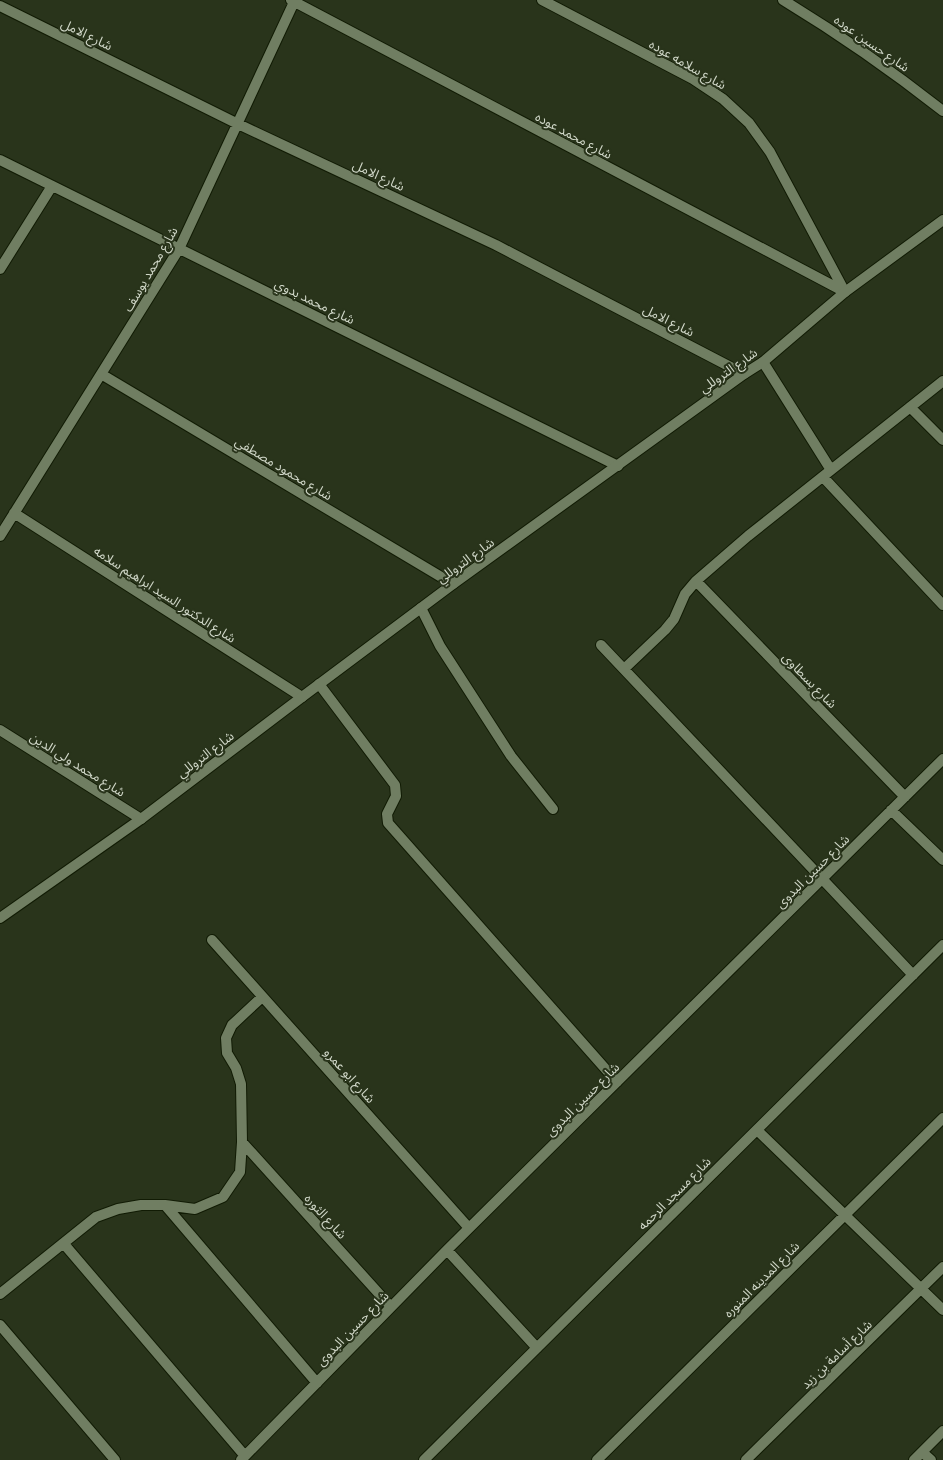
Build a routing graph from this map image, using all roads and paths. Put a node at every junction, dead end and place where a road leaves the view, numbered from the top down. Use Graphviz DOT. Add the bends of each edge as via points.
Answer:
graph roads {
  1 [pos="542,0"];
  2 [pos="784,0"];
  3 [pos="294,1"];
  4 [pos="0,6"];
  5 [pos="943,111"];
  6 [pos="238,124"];
  7 [pos="0,160"];
  8 [pos="52,186"];
  9 [pos="943,220"];
  10 [pos="179,249"];
  11 [pos="0,268"];
  12 [pos="845,292"];
  13 [pos="763,362"];
  14 [pos="101,374"];
  15 [pos="744,374"];
  16 [pos="943,381"];
  17 [pos="910,407"];
  18 [pos="943,440"];
  19 [pos="618,466"];
  20 [pos="832,470"];
  21 [pos="823,477"];
  22 [pos="14,513"];
  23 [pos="0,536"];
  24 [pos="696,581"];
  25 [pos="453,584"];
  26 [pos="943,605"];
  27 [pos="421,608"];
  28 [pos="601,645"];
  29 [pos="624,669"];
  30 [pos="319,684"];
  31 [pos="302,697"];
  32 [pos="0,730"];
  33 [pos="943,759"];
  34 [pos="905,797"];
  35 [pos="553,809"];
  36 [pos="891,810"];
  37 [pos="141,819"];
  38 [pos="943,860"];
  39 [pos="822,879"];
  40 [pos="0,918"];
  41 [pos="212,940"];
  42 [pos="943,945"];
  43 [pos="913,975"];
  44 [pos="262,997"];
  45 [pos="617,1082"];
  46 [pos="943,1118"];
  47 [pos="757,1130"];
  48 [pos="242,1142"];
  49 [pos="165,1205"];
  50 [pos="844,1215"];
  51 [pos="469,1228"];
  52 [pos="64,1244"];
  53 [pos="447,1250"];
  54 [pos="943,1267"];
  55 [pos="921,1289"];
  56 [pos="0,1294"];
  57 [pos="391,1307"];
  58 [pos="943,1310"];
  59 [pos="0,1325"];
  60 [pos="537,1348"];
  61 [pos="317,1383"];
  62 [pos="943,1431"];
  63 [pos="922,1452"];
  64 [pos="243,1458"];
  65 [pos="116,1460"];
  66 [pos="424,1460"];
  67 [pos="597,1460"];
  68 [pos="746,1460"];
  69 [pos="914,1460"];
  70 [pos="931,1460"];
  1 -- 12 [label="street, شارع سلامه عوده" via="693,79 723,99 749,123 770,152"];
  2 -- 5 [label="street, شارع حسين عوده" via="891,71"];
  3 -- 6 [label="street, شارع محمد يوسف"];
  3 -- 12 [label="street, شارع محمد عوده"];
  4 -- 6 [label="street, شارع الامل"];
  6 -- 10 [label="street, شارع محمد يوسف"];
  6 -- 15 [label="street, شارع الامل" via="496,245"];
  7 -- 8 [label="street, شارع محمد بدوي"];
  8 -- 10 [label="street, شارع محمد بدوي"];
  8 -- 11 [label="street"];
  9 -- 12 [label="street, شارع التروللي"];
  10 -- 14 [label="street, شارع محمد يوسف"];
  10 -- 19 [label="street, شارع محمد بدوي"];
  12 -- 13 [label="street, شارع التروللي"];
  13 -- 15 [label="street, شارع التروللي"];
  13 -- 20 [label="street"];
  14 -- 22 [label="street, شارع محمد يوسف"];
  14 -- 25 [label="street, شارع محمود مصطفي"];
  15 -- 19 [label="street, شارع التروللي"];
  16 -- 17 [label="street"];
  17 -- 18 [label="street"];
  17 -- 20 [label="street"];
  19 -- 25 [label="street, شارع التروللي"];
  20 -- 21 [label="street"];
  21 -- 24 [label="street"];
  21 -- 26 [label="street"];
  22 -- 23 [label="street, شارع محمد يوسف"];
  22 -- 31 [label="street, شارع الدكتور السيد ابراهيم سلامه"];
  24 -- 29 [label="street" via="685,594 674,619"];
  24 -- 34 [label="street, شارع بسطاوى"];
  25 -- 27 [label="street, شارع التروللي"];
  27 -- 30 [label="street, شارع التروللي"];
  27 -- 35 [label="street" via="440,646 511,756"];
  28 -- 29 [label="street"];
  29 -- 39 [label="street"];
  30 -- 31 [label="street, شارع التروللي"];
  30 -- 45 [label="street" via="395,785 396,796 387,814 388,823"];
  31 -- 37 [label="street, شارع التروللي"];
  32 -- 37 [label="street, شارع محمد ولي الدين"];
  33 -- 34 [label="street, شارع حسين البدوى"];
  34 -- 36 [label="street, شارع حسين البدوى"];
  36 -- 38 [label="street"];
  36 -- 39 [label="street, شارع حسين البدوى"];
  37 -- 40 [label="street, شارع التروللي"];
  39 -- 43 [label="street"];
  39 -- 45 [label="street, شارع حسين البدوى"];
  41 -- 44 [label="street, شارع ابو عمرو"];
  42 -- 43 [label="street, شارع مسجد الرحمه"];
  43 -- 47 [label="street, شارع مسجد الرحمه"];
  44 -- 48 [label="street" via="232,1025 226,1038 227,1053 236,1068 241,1084"];
  44 -- 51 [label="street, شارع ابو عمرو"];
  45 -- 51 [label="street, شارع حسين البدوى"];
  46 -- 50 [label="street, شارع المدينه المنوره"];
  47 -- 50 [label="street"];
  47 -- 60 [label="street, شارع مسجد الرحمه"];
  48 -- 49 [label="street" via="240,1172 223,1197 195,1209"];
  48 -- 57 [label="street, شارع الثوره"];
  49 -- 52 [label="street" via="141,1205 118,1209 96,1218"];
  49 -- 61 [label="street"];
  50 -- 55 [label="street"];
  50 -- 67 [label="street, شارع المدينه المنوره"];
  51 -- 53 [label="street, شارع حسين البدوى"];
  52 -- 56 [label="street"];
  52 -- 64 [label="street"];
  53 -- 57 [label="street, شارع حسين البدوى"];
  53 -- 60 [label="street"];
  54 -- 55 [label="street, شارع أسامة بن زيد"];
  55 -- 58 [label="street"];
  55 -- 68 [label="street, شارع أسامة بن زيد"];
  57 -- 61 [label="street, شارع حسين البدوى"];
  59 -- 65 [label="street"];
  60 -- 66 [label="street, شارع مسجد الرحمه"];
  61 -- 64 [label="street, شارع حسين البدوى"];
  62 -- 63 [label="street"];
  63 -- 69 [label="street"];
  63 -- 70 [label="street"];
}
